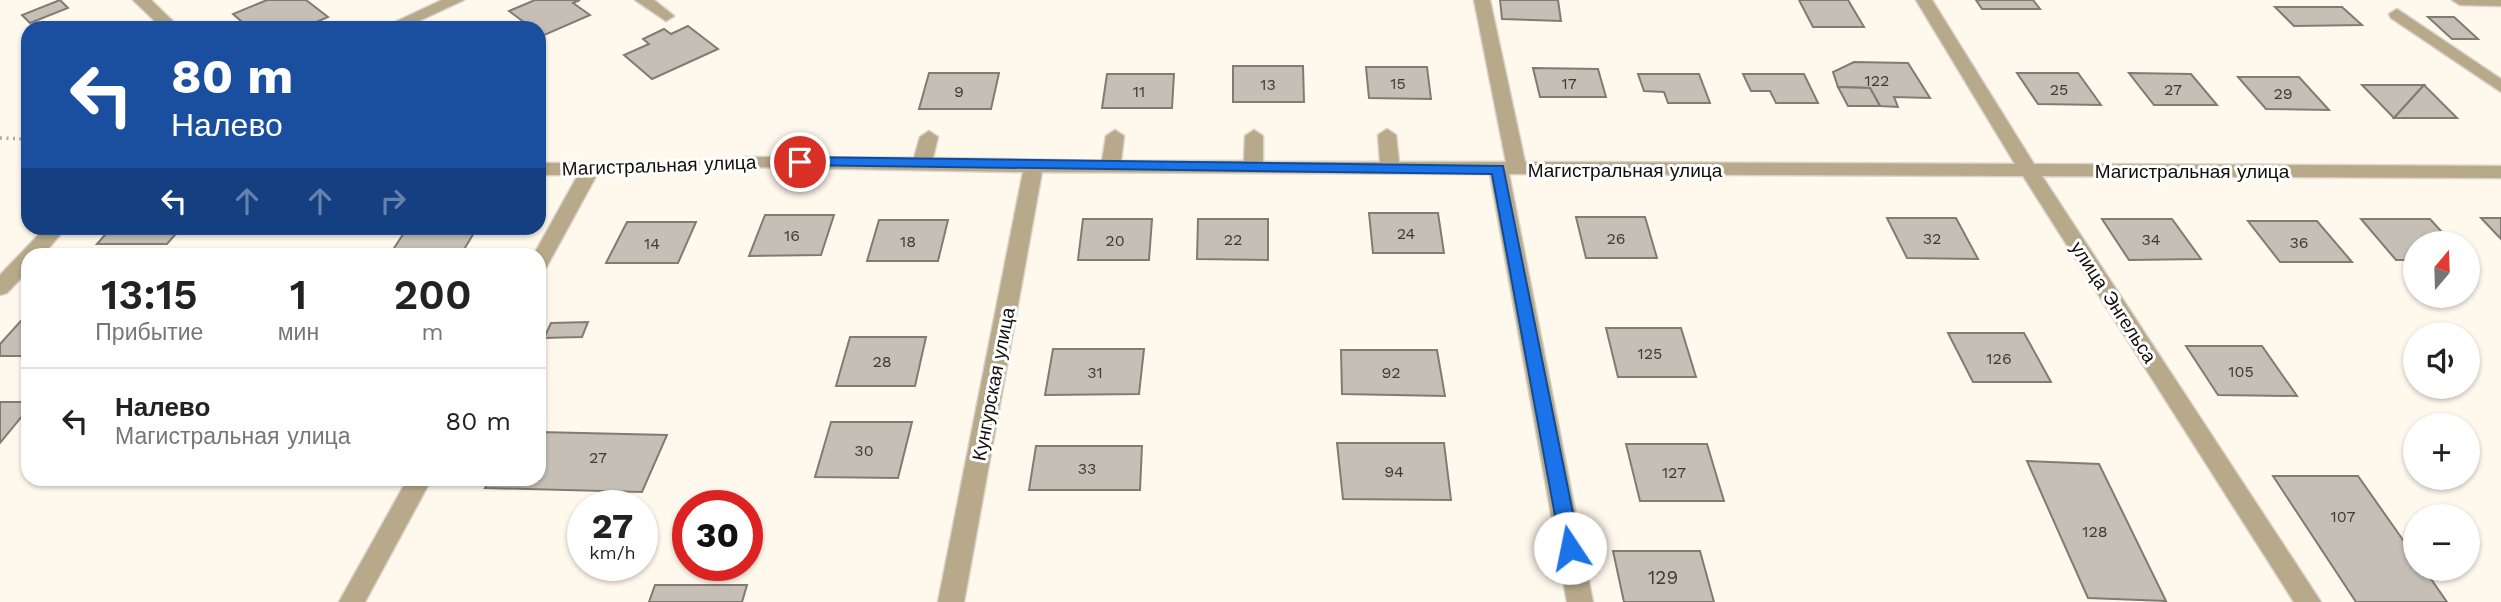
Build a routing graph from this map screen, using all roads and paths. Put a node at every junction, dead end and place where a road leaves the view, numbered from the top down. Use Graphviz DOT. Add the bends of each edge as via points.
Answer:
graph roads {
  1 [pos="141,0"];
  2 [pos="456,0"];
  3 [pos="643,0"];
  4 [pos="1482,0"];
  5 [pos="1924,0"];
  6 [pos="2460,0"];
  7 [pos="2501,1"];
  8 [pos="2397,14"];
  9 [pos="666,16"];
  10 [pos="164,21"];
  11 [pos="406,21"];
  12 [pos="2501,87"];
  13 [pos="1387,135"];
  14 [pos="1115,136"];
  15 [pos="1254,136"];
  16 [pos="929,137"];
  17 [pos="0,138"];
  18 [pos="21,139"];
  19 [pos="751,161"];
  20 [pos="922,164"];
  21 [pos="1034,166"];
  22 [pos="1111,167"];
  23 [pos="1253,168"];
  24 [pos="1390,168"];
  25 [pos="546,169"];
  26 [pos="591,169"];
  27 [pos="1508,169"];
  28 [pos="2029,171"];
  29 [pos="2501,172"];
  30 [pos="50,235"];
  31 [pos="38,248"];
  32 [pos="546,250"];
  33 [pos="21,266"];
  34 [pos="0,288"];
  35 [pos="416,486"];
  36 [pos="352,602"];
  37 [pos="951,602"];
  38 [pos="1580,602"];
  39 [pos="2308,602"];
  1 -- 10 [label="street"];
  2 -- 11 [label="street"];
  3 -- 9 [label="street"];
  4 -- 27 [label="street"];
  5 -- 28 [label="street, улица Энгельса"];
  6 -- 7 [label="street"];
  8 -- 12 [label="street"];
  13 -- 24 [label="street"];
  14 -- 22 [label="street"];
  15 -- 23 [label="street"];
  16 -- 20 [label="street"];
  17 -- 18 [label="path"];
  19 -- 20 [label="street, Магистральная улица"];
  19 -- 26 [label="path, Магистральная улица"];
  20 -- 21 [label="street, Магистральная улица"];
  21 -- 22 [label="street, Магистральная улица"];
  21 -- 37 [label="street, Кунгурская улица"];
  22 -- 23 [label="street, Магистральная улица"];
  23 -- 24 [label="street, Магистральная улица"];
  24 -- 27 [label="street, Магистральная улица"];
  25 -- 26 [label="street, Магистральная улица"];
  26 -- 32 [label="street"];
  27 -- 28 [label="street, Магистральная улица"];
  27 -- 38 [label="street"];
  28 -- 29 [label="street, Магистральная улица"];
  28 -- 39 [label="street, улица Энгельса"];
  30 -- 31 [label="street"];
  33 -- 34 [label="street"];
  35 -- 36 [label="street"];
}
